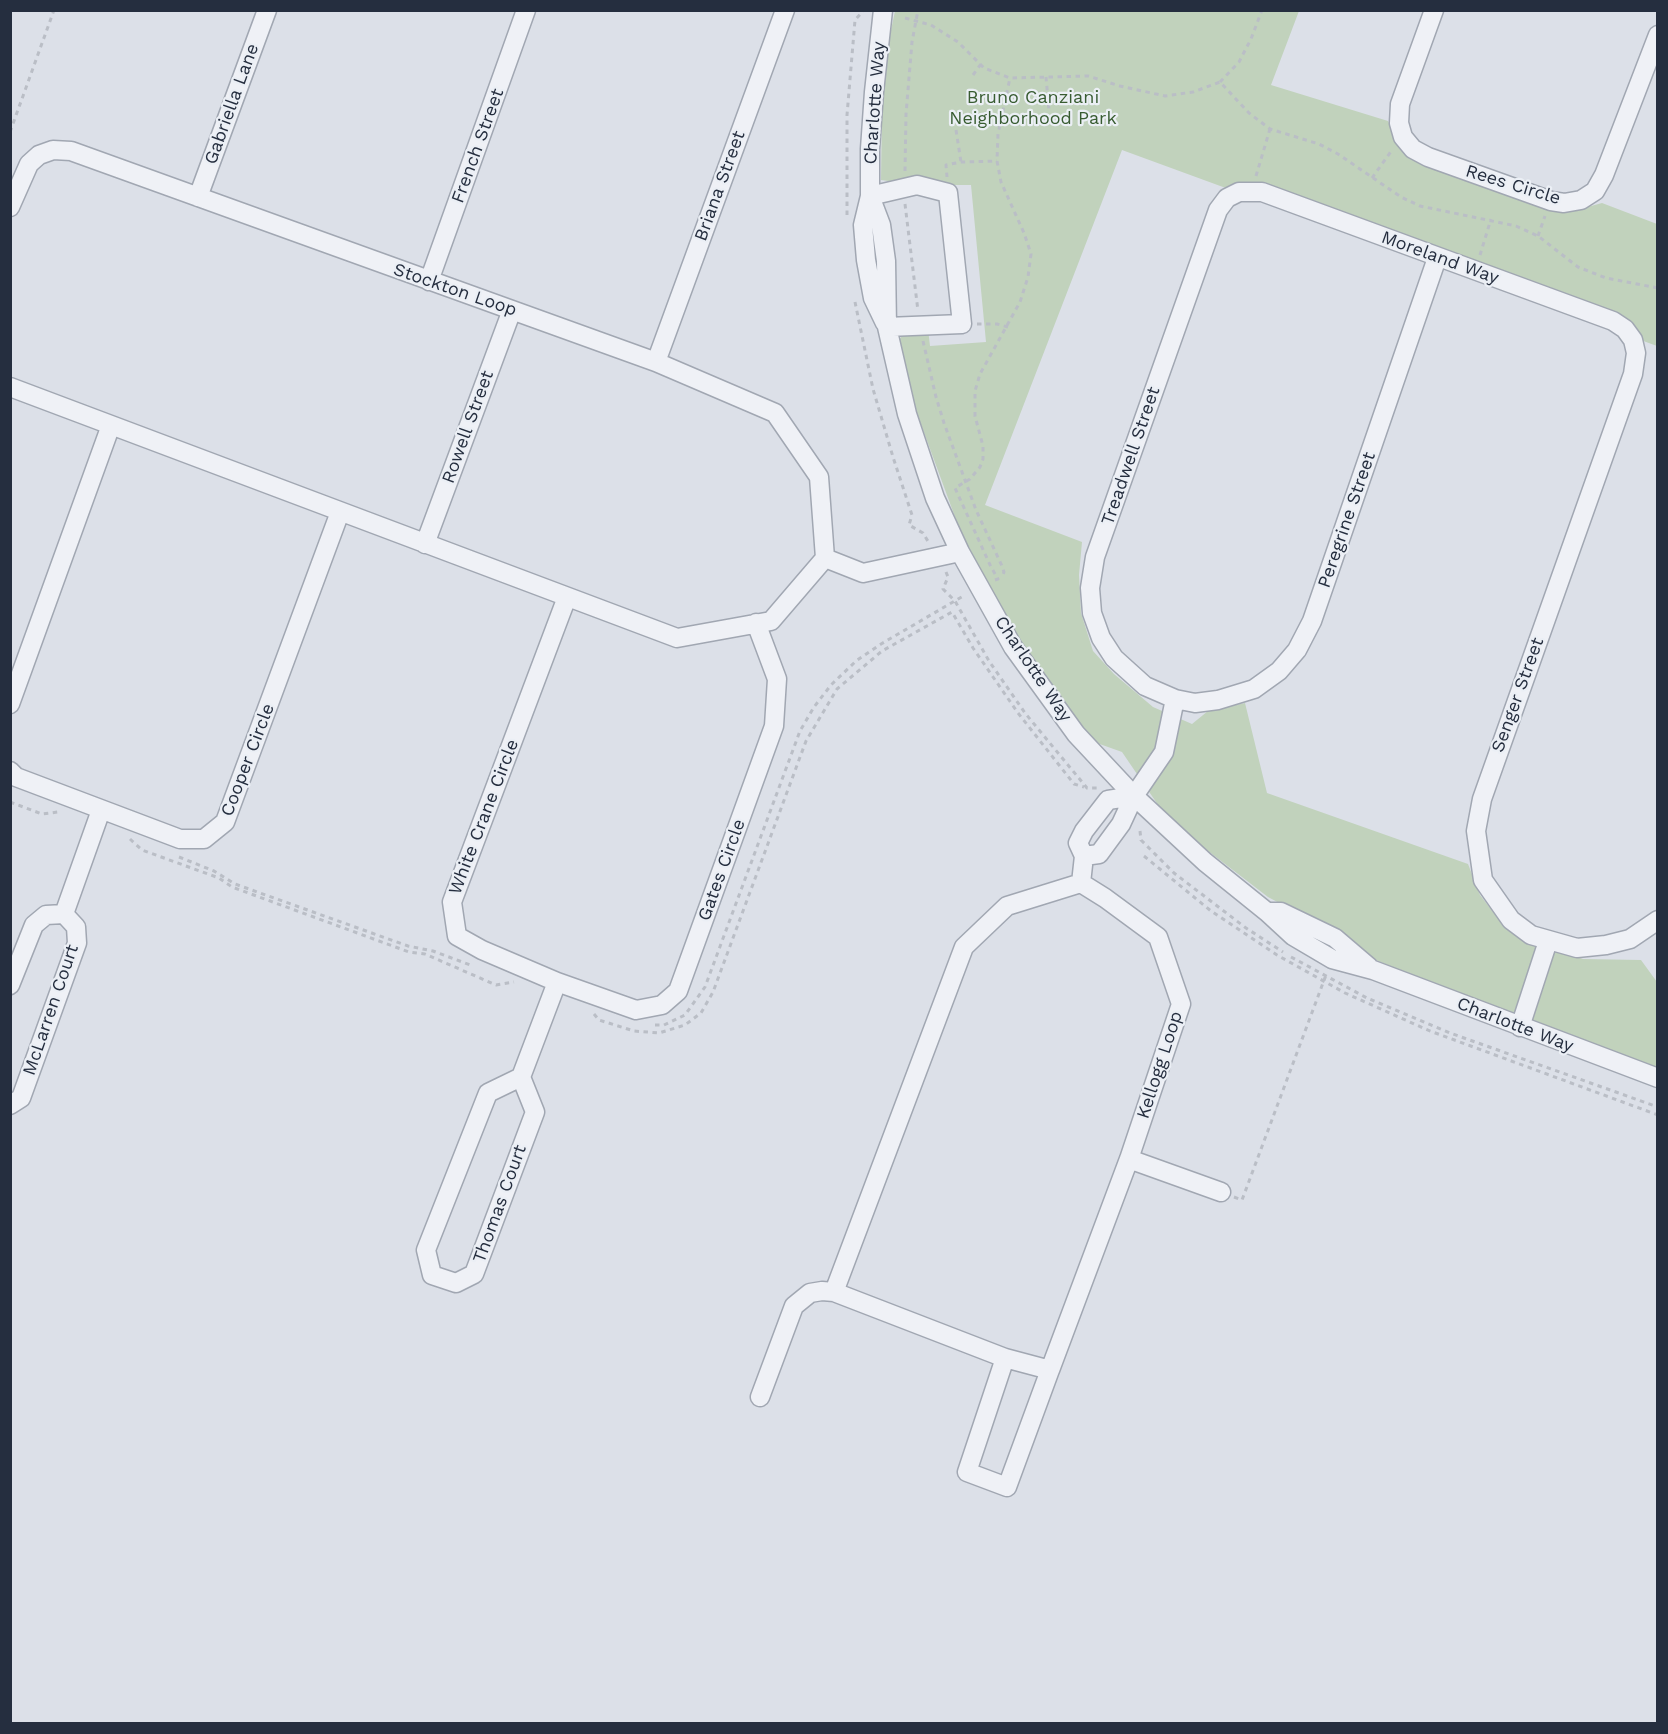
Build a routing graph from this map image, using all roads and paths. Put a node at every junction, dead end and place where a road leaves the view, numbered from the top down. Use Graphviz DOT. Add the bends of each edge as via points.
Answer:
graph roads {
  1 [pos="54,10"];
  2 [pos="267,10"];
  3 [pos="526,10"];
  4 [pos="785,10"];
  5 [pos="883,10"];
  6 [pos="918,10"];
  7 [pos="1262,10"];
  8 [pos="1434,10"];
  9 [pos="905,18"];
  10 [pos="916,21"];
  11 [pos="1658,35"];
  12 [pos="981,64"];
  13 [pos="974,75"];
  14 [pos="1047,77"];
  15 [pos="1010,78"];
  16 [pos="1220,82"];
  17 [pos="1049,111"];
  18 [pos="1270,129"];
  19 [pos="956,130"];
  20 [pos="10,132"];
  21 [pos="1403,137"];
  22 [pos="997,161"];
  23 [pos="961,162"];
  24 [pos="1372,178"];
  25 [pos="905,188"];
  26 [pos="1245,192"];
  27 [pos="948,193"];
  28 [pos="870,196"];
  29 [pos="198,197"];
  30 [pos="1551,201"];
  31 [pos="10,207"];
  32 [pos="1491,219"];
  33 [pos="1538,236"];
  34 [pos="1437,258"];
  35 [pos="1475,272"];
  36 [pos="429,281"];
  37 [pos="1658,288"];
  38 [pos="512,310"];
  39 [pos="962,324"];
  40 [pos="920,326"];
  41 [pos="887,327"];
  42 [pos="1008,327"];
  43 [pos="1633,340"];
  44 [pos="656,362"];
  45 [pos="10,387"];
  46 [pos="111,425"];
  47 [pos="965,482"];
  48 [pos="340,512"];
  49 [pos="425,544"];
  50 [pos="960,552"];
  51 [pos="825,558"];
  52 [pos="1002,577"];
  53 [pos="980,587"];
  54 [pos="567,597"];
  55 [pos="955,601"];
  56 [pos="952,612"];
  57 [pos="756,623"];
  58 [pos="1175,699"];
  59 [pos="10,704"];
  60 [pos="10,771"];
  61 [pos="1086,788"];
  62 [pos="1134,796"];
  63 [pos="10,802"];
  64 [pos="49,808"];
  65 [pos="101,810"];
  66 [pos="121,836"];
  67 [pos="130,839"];
  68 [pos="140,843"];
  69 [pos="172,855"];
  70 [pos="1084,856"];
  71 [pos="1144,856"];
  72 [pos="1081,883"];
  73 [pos="1267,912"];
  74 [pos="64,914"];
  75 [pos="1658,920"];
  76 [pos="1548,941"];
  77 [pos="1332,959"];
  78 [pos="474,966"];
  79 [pos="1373,970"];
  80 [pos="505,978"];
  81 [pos="557,981"];
  82 [pos="1324,982"];
  83 [pos="10,985"];
  84 [pos="599,1011"];
  85 [pos="647,1026"];
  86 [pos="1520,1027"];
  87 [pos="521,1077"];
  88 [pos="1658,1078"];
  89 [pos="10,1105"];
  90 [pos="1658,1115"];
  91 [pos="1129,1159"];
  92 [pos="1221,1192"];
  93 [pos="834,1292"];
  94 [pos="1005,1358"];
  95 [pos="1050,1370"];
  96 [pos="760,1397"];
  1 -- 20 [label="path"];
  2 -- 29 [label="street, Gabriella Lane"];
  3 -- 36 [label="street, French Street"];
  4 -- 44 [label="street, Briana Street"];
  5 -- 28 [label="street, Charlotte Way" via="871,126"];
  6 -- 10 [label="path"];
  7 -- 16 [label="path" via="1239,62"];
  8 -- 21 [label="street" via="1400,104"];
  9 -- 10 [label="path"];
  10 -- 12 [label="path" via="931,25 958,42"];
  10 -- 25 [label="path" via="906,114"];
  11 -- 30 [label="street, Rees Circle" via="1595,191 1581,200"];
  12 -- 13 [label="path"];
  12 -- 15 [label="path"];
  14 -- 15 [label="path"];
  14 -- 16 [label="path" via="1088,76 1165,96 1193,92"];
  14 -- 17 [label="path"];
  15 -- 22 [label="path" via="998,134"];
  16 -- 18 [label="path"];
  18 -- 24 [label="path" via="1319,144"];
  18 -- 26 [label="path"];
  19 -- 23 [label="path"];
  21 -- 24 [label="path"];
  21 -- 30 [label="street, Rees Circle" via="1413,149 1428,157"];
  22 -- 23 [label="path"];
  22 -- 42 [label="path" via="1001,182 1031,254 1028,278"];
  23 -- 27 [label="path" via="946,165"];
  24 -- 32 [label="path" via="1420,207"];
  25 -- 27 [label="street" via="917,185"];
  25 -- 28 [label="street"];
  25 -- 40 [label="path"];
  26 -- 34 [label="street, Moreland Way" via="1262,192"];
  26 -- 58 [label="street, Treadwell Street" via="1227,198 1218,210 1095,557 1090,588 1092,613 1114,658 1145,686"];
  27 -- 39 [label="street"];
  28 -- 41 [label="street, Charlotte Way" via="881,225 886,261"];
  29 -- 31 [label="street, Stockton Loop" via="71,152 53,150 29,164"];
  29 -- 36 [label="street, Stockton Loop"];
  30 -- 33 [label="path"];
  32 -- 33 [label="path"];
  32 -- 35 [label="path"];
  33 -- 37 [label="path" via="1578,267 1606,278"];
  34 -- 35 [label="street, Moreland Way"];
  34 -- 58 [label="street, Peregrine Street" via="1312,621 1297,650 1254,689 1195,703"];
  35 -- 43 [label="street, Moreland Way" via="1613,321"];
  36 -- 38 [label="street, Stockton Loop"];
  38 -- 44 [label="street, Stockton Loop"];
  38 -- 49 [label="street, Rowell Street"];
  39 -- 40 [label="street"];
  39 -- 42 [label="path"];
  40 -- 41 [label="street"];
  40 -- 47 [label="path" via="936,397"];
  41 -- 50 [label="street, Charlotte Way" via="906,414 935,498"];
  42 -- 47 [label="path" via="980,374 975,391 983,459"];
  43 -- 76 [label="street, Senger Street" via="1636,353 1632,374 1482,799 1476,831 1483,880 1497,902 1511,920 1531,935"];
  44 -- 51 [label="street, Stockton Loop" via="775,413 819,477"];
  45 -- 46 [label="street"];
  46 -- 48 [label="street"];
  46 -- 59 [label="street"];
  47 -- 52 [label="path" via="1002,566"];
  47 -- 53 [label="path" via="955,488 998,579"];
  48 -- 49 [label="street"];
  48 -- 65 [label="street, Cooper Circle" via="225,822 204,839 180,839"];
  49 -- 54 [label="street"];
  50 -- 51 [label="street" via="863,573"];
  50 -- 53 [label="street, Charlotte Way"];
  51 -- 57 [label="street" via="771,621"];
  53 -- 55 [label="path"];
  53 -- 62 [label="street, Charlotte Way" via="1013,647 1076,734"];
  54 -- 57 [label="street" via="677,638"];
  54 -- 81 [label="street, White Crane Circle" via="452,902 456,936"];
  55 -- 56 [label="path"];
  55 -- 85 [label="path" via="856,662 814,706 800,731 705,987 685,1015 664,1025"];
  56 -- 61 [label="path" via="1018,713 1074,784"];
  56 -- 84 [label="path" via="882,651 837,689 806,741 713,992 701,1013 685,1025 659,1033 634,1031 599,1020 589,1008"];
  57 -- 81 [label="street, Gates Circle" via="777,679 774,726 678,991 662,1005 636,1010"];
  58 -- 62 [label="street" via="1164,752"];
  60 -- 65 [label="street, Cooper Circle" via="16,777"];
  62 -- 70 [label="street" via="1121,824 1099,854"];
  62 -- 70 [label="street" via="1108,800 1078,843"];
  62 -- 73 [label="street, Charlotte Way" via="1205,862"];
  63 -- 64 [label="path" via="42,814 58,812"];
  65 -- 74 [label="street"];
  66 -- 67 [label="path"];
  67 -- 68 [label="path"];
  67 -- 80 [label="path" via="142,850 219,878 232,887 409,952 425,954 496,985 515,981"];
  69 -- 78 [label="path" via="214,870 236,884"];
  70 -- 72 [label="street"];
  71 -- 82 [label="path" via="1211,911"];
  72 -- 91 [label="street, Kellogg Loop" via="1158,937 1181,1004"];
  72 -- 93 [label="street" via="1007,906 964,947"];
  73 -- 77 [label="street, Charlotte Way" via="1293,936"];
  73 -- 79 [label="street, Charlotte Way" via="1281,912 1335,938"];
  74 -- 83 [label="street" via="46,915 34,925"];
  74 -- 89 [label="street, McLarren Court" via="76,927 77,943 21,1098"];
  75 -- 76 [label="street, Senger Street" via="1630,939 1606,945 1577,948"];
  76 -- 86 [label="street"];
  77 -- 79 [label="street, Charlotte Way"];
  77 -- 82 [label="path"];
  79 -- 86 [label="street, Charlotte Way"];
  81 -- 87 [label="street"];
  82 -- 90 [label="path" via="1430,1031"];
  82 -- 92 [label="path" via="1242,1200"];
  86 -- 88 [label="street, Charlotte Way"];
  87 -- 87 [label="street, Thomas Court" via="488,1093 426,1250 432,1275 456,1283 474,1274 535,1112"];
  91 -- 92 [label="street"];
  91 -- 95 [label="street, Kellogg Loop"];
  93 -- 94 [label="street"];
  93 -- 96 [label="street" via="810,1293 794,1306"];
  94 -- 95 [label="street"];
  94 -- 95 [label="street, Kellogg Loop" via="967,1472 1007,1487"];
}
